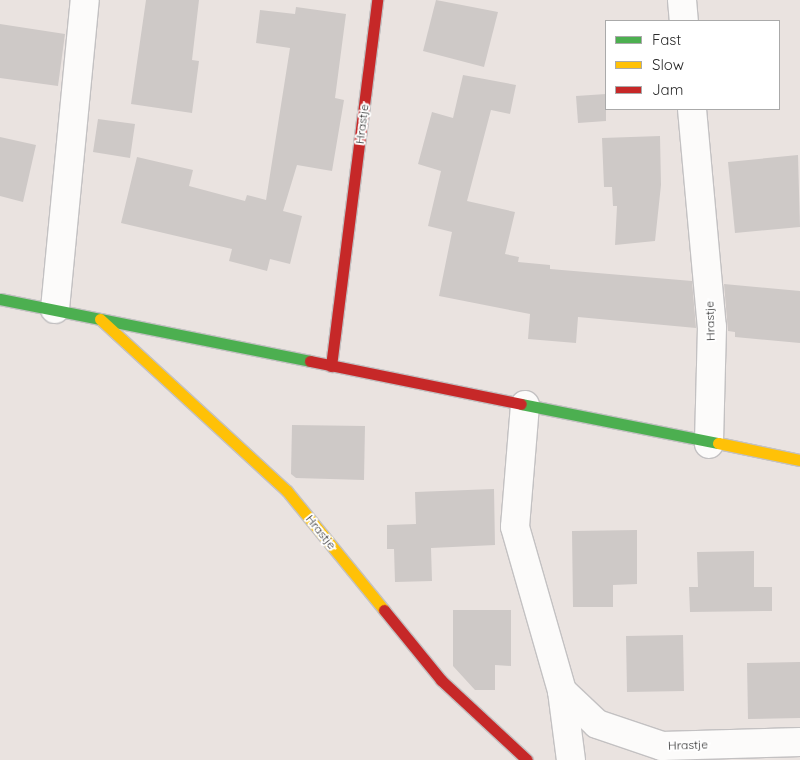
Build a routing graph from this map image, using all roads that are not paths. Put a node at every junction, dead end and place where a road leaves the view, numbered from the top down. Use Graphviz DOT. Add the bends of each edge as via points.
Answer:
graph roads {
  1 [pos="85,0"];
  2 [pos="377,0"];
  3 [pos="682,0"];
  4 [pos="684,20"];
  5 [pos="692,110"];
  6 [pos="0,299"];
  7 [pos="55,309"];
  8 [pos="100,319"];
  9 [pos="331,366"];
  10 [pos="524,405"];
  11 [pos="709,444"];
  12 [pos="800,460"];
  13 [pos="562,691"];
  14 [pos="800,742"];
  15 [pos="527,760"];
  16 [pos="571,760"];
  1 -- 7 [label="street"];
  2 -- 9 [label="street, Hrastje"];
  3 -- 4 [label="street"];
  5 -- 11 [label="street, Hrastje" via="712,327"];
  6 -- 7 [label="street"];
  7 -- 8 [label="street"];
  8 -- 9 [label="street"];
  8 -- 15 [label="street, Hrastje" via="287,491 441,680"];
  9 -- 10 [label="street"];
  10 -- 11 [label="street"];
  10 -- 13 [label="street" via="515,527"];
  11 -- 12 [label="street"];
  13 -- 14 [label="street, Hrastje" via="597,724 662,746"];
  13 -- 16 [label="street"];
}
